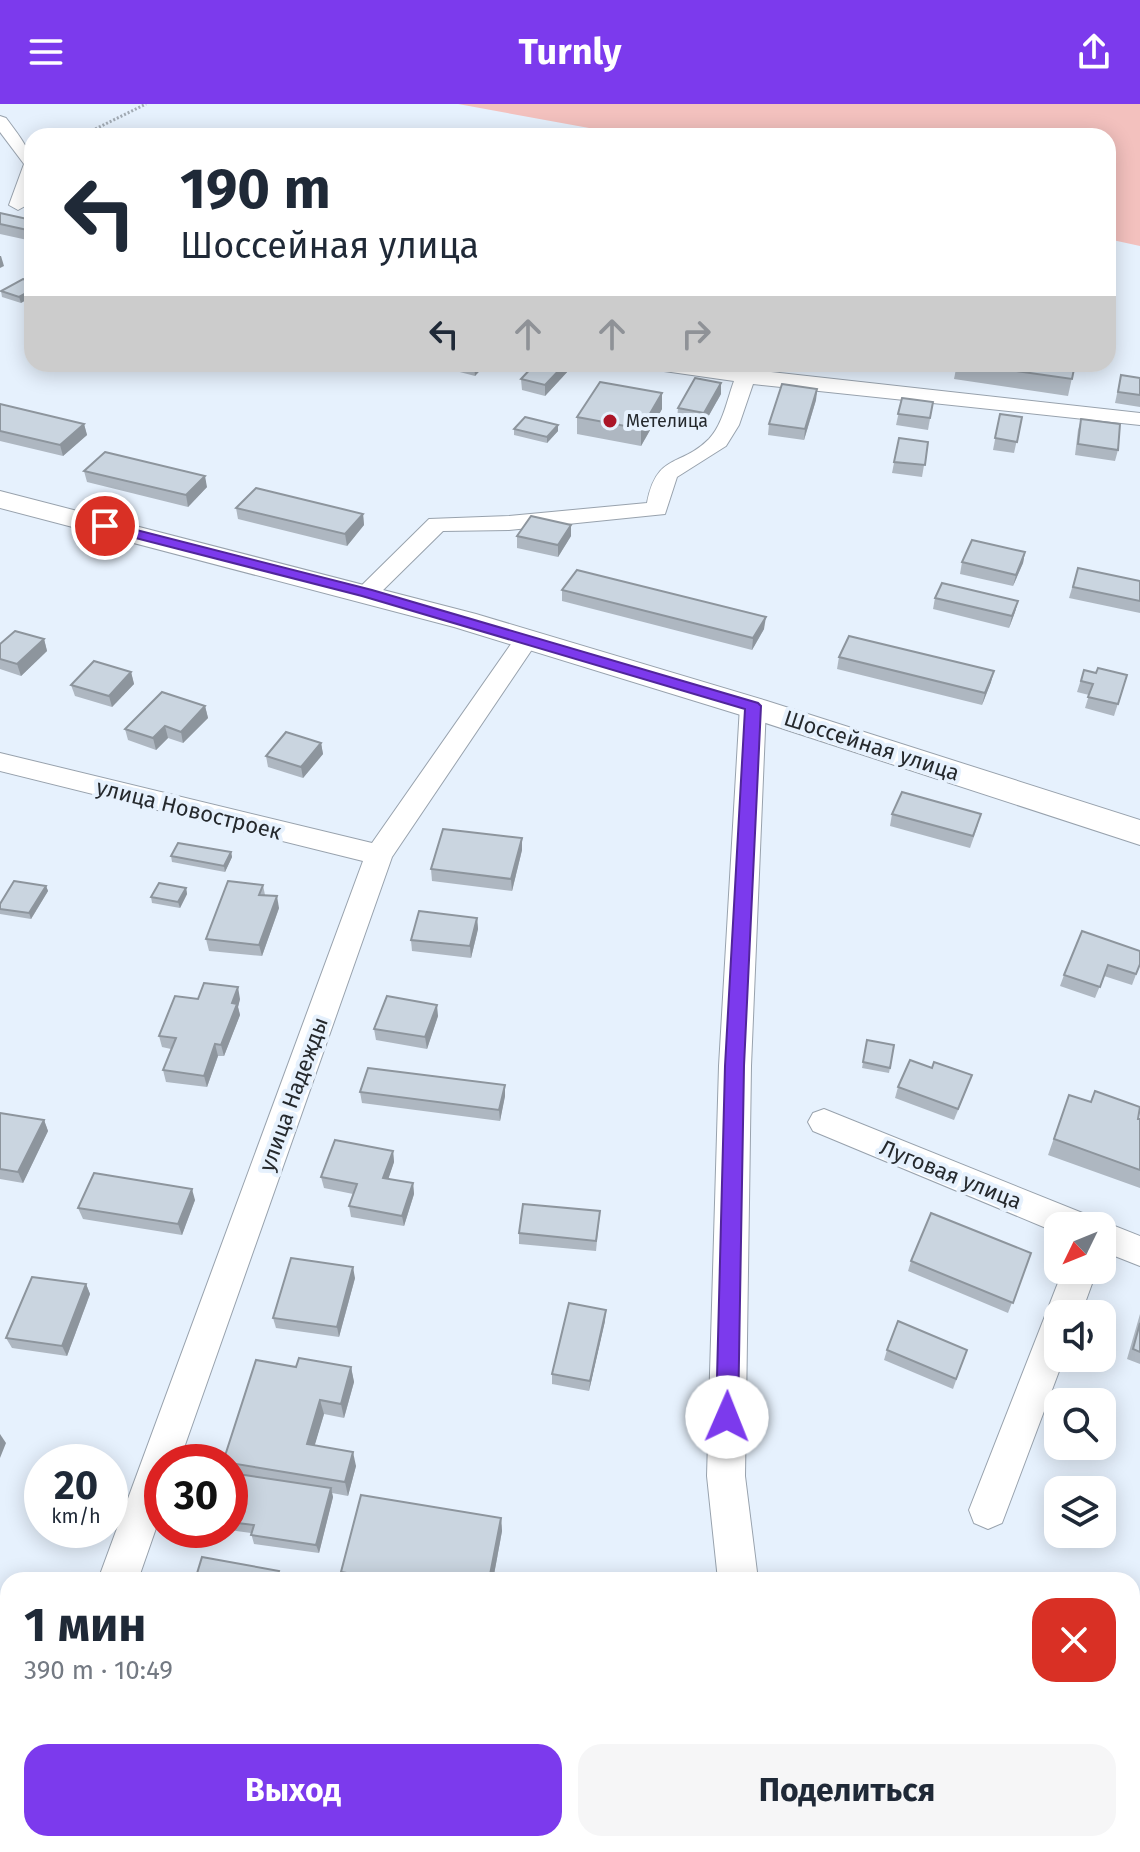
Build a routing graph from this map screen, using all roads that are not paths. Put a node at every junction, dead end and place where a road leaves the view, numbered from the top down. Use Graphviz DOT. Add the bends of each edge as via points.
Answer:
graph roads {
  1 [pos="0,121"];
  2 [pos="24,153"];
  3 [pos="24,186"];
  4 [pos="17,206"];
  5 [pos="707,372"];
  6 [pos="745,378"];
  7 [pos="1140,419"];
  8 [pos="0,499"];
  9 [pos="367,593"];
  10 [pos="527,639"];
  11 [pos="753,706"];
  12 [pos="0,762"];
  13 [pos="1140,833"];
  14 [pos="379,855"];
  15 [pos="824,1122"];
  16 [pos="1044,1212"];
  17 [pos="1116,1242"];
  18 [pos="1140,1251"];
  19 [pos="1044,1364"];
  20 [pos="988,1510"];
  21 [pos="121,1572"];
  22 [pos="737,1572"];
  1 -- 2 [label="street"];
  3 -- 4 [label="street"];
  5 -- 6 [label="street"];
  6 -- 7 [label="street"];
  6 -- 9 [label="street" via="725,430 713,447 673,466 660,485 657,509 437,524"];
  8 -- 9 [label="main road, Шоссейная улица"];
  9 -- 10 [label="main road, Шоссейная улица"];
  10 -- 11 [label="main road, Шоссейная улица"];
  10 -- 14 [label="street, улица Надежды"];
  11 -- 13 [label="main road, Шоссейная улица"];
  11 -- 22 [label="street" via="735,1066 726,1460"];
  12 -- 14 [label="street, улица Новостроек"];
  14 -- 21 [label="street, улица Надежды"];
  15 -- 16 [label="street, Луговая улица"];
  17 -- 18 [label="street"];
  19 -- 20 [label="street"];
}
